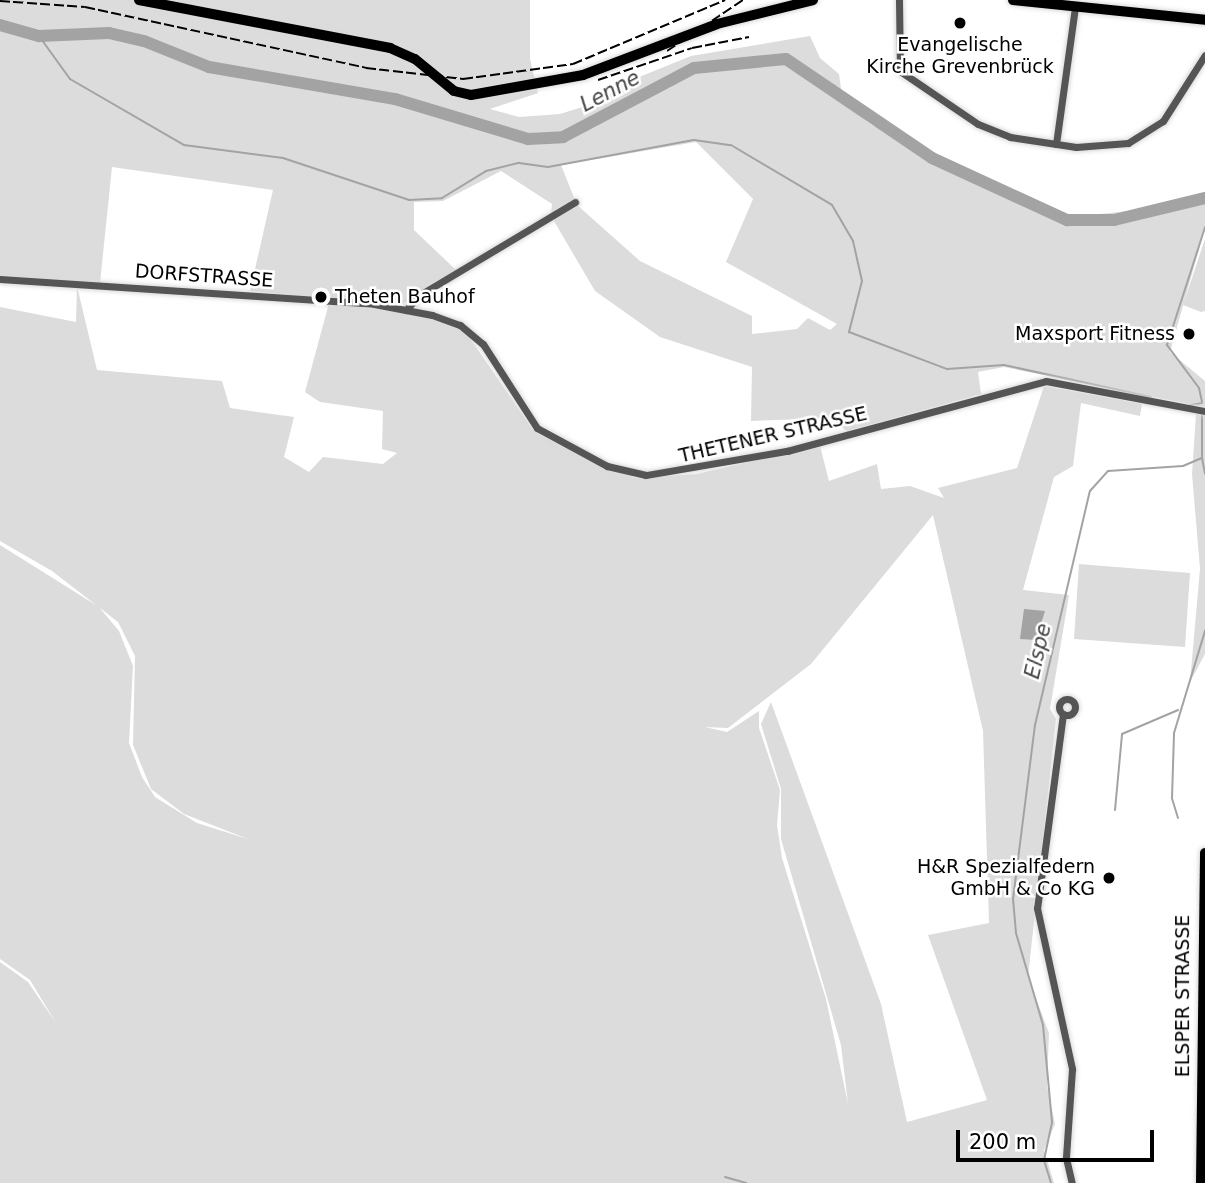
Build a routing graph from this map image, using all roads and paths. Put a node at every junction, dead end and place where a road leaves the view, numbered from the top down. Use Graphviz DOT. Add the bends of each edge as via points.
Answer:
graph roads {
  1 [pos="139,0"];
  2 [pos="813,0"];
  3 [pos="899,0"];
  4 [pos="1013,0"];
  5 [pos="1074,7"];
  6 [pos="1205,20"];
  7 [pos="1205,55"];
  8 [pos="1056,144"];
  9 [pos="575,202"];
  10 [pos="0,279"];
  11 [pos="406,310"];
  12 [pos="1205,411"];
  13 [pos="1063,714"];
  14 [pos="1205,853"];
  15 [pos="1203,983"];
  16 [pos="1072,1183"];
  17 [pos="1201,1183"];
  1 -- 2 [label="main road" via="390,48 466,95 583,75 764,11"];
  3 -- 8 [label="street" via="904,76 988,130"];
  4 -- 5 [label="main road"];
  5 -- 6 [label="main road"];
  5 -- 8 [label="street"];
  7 -- 8 [label="street" via="1178,103 1145,135 1107,148"];
  9 -- 11 [label="street" via="418,296"];
  10 -- 11 [label="street, DORFSTRASSE"];
  11 -- 12 [label="street, THETENER STRASSE" via="474,334 529,420 546,435 637,474 674,474 787,451 1046,381"];
  13 -- 16 [label="street" via="1037,908 1072,1069 1066,1158"];
  14 -- 15 [label="main road, ELSPER STRASSE"];
  15 -- 17 [label="main road, ELSPER STRASSE"];
}
